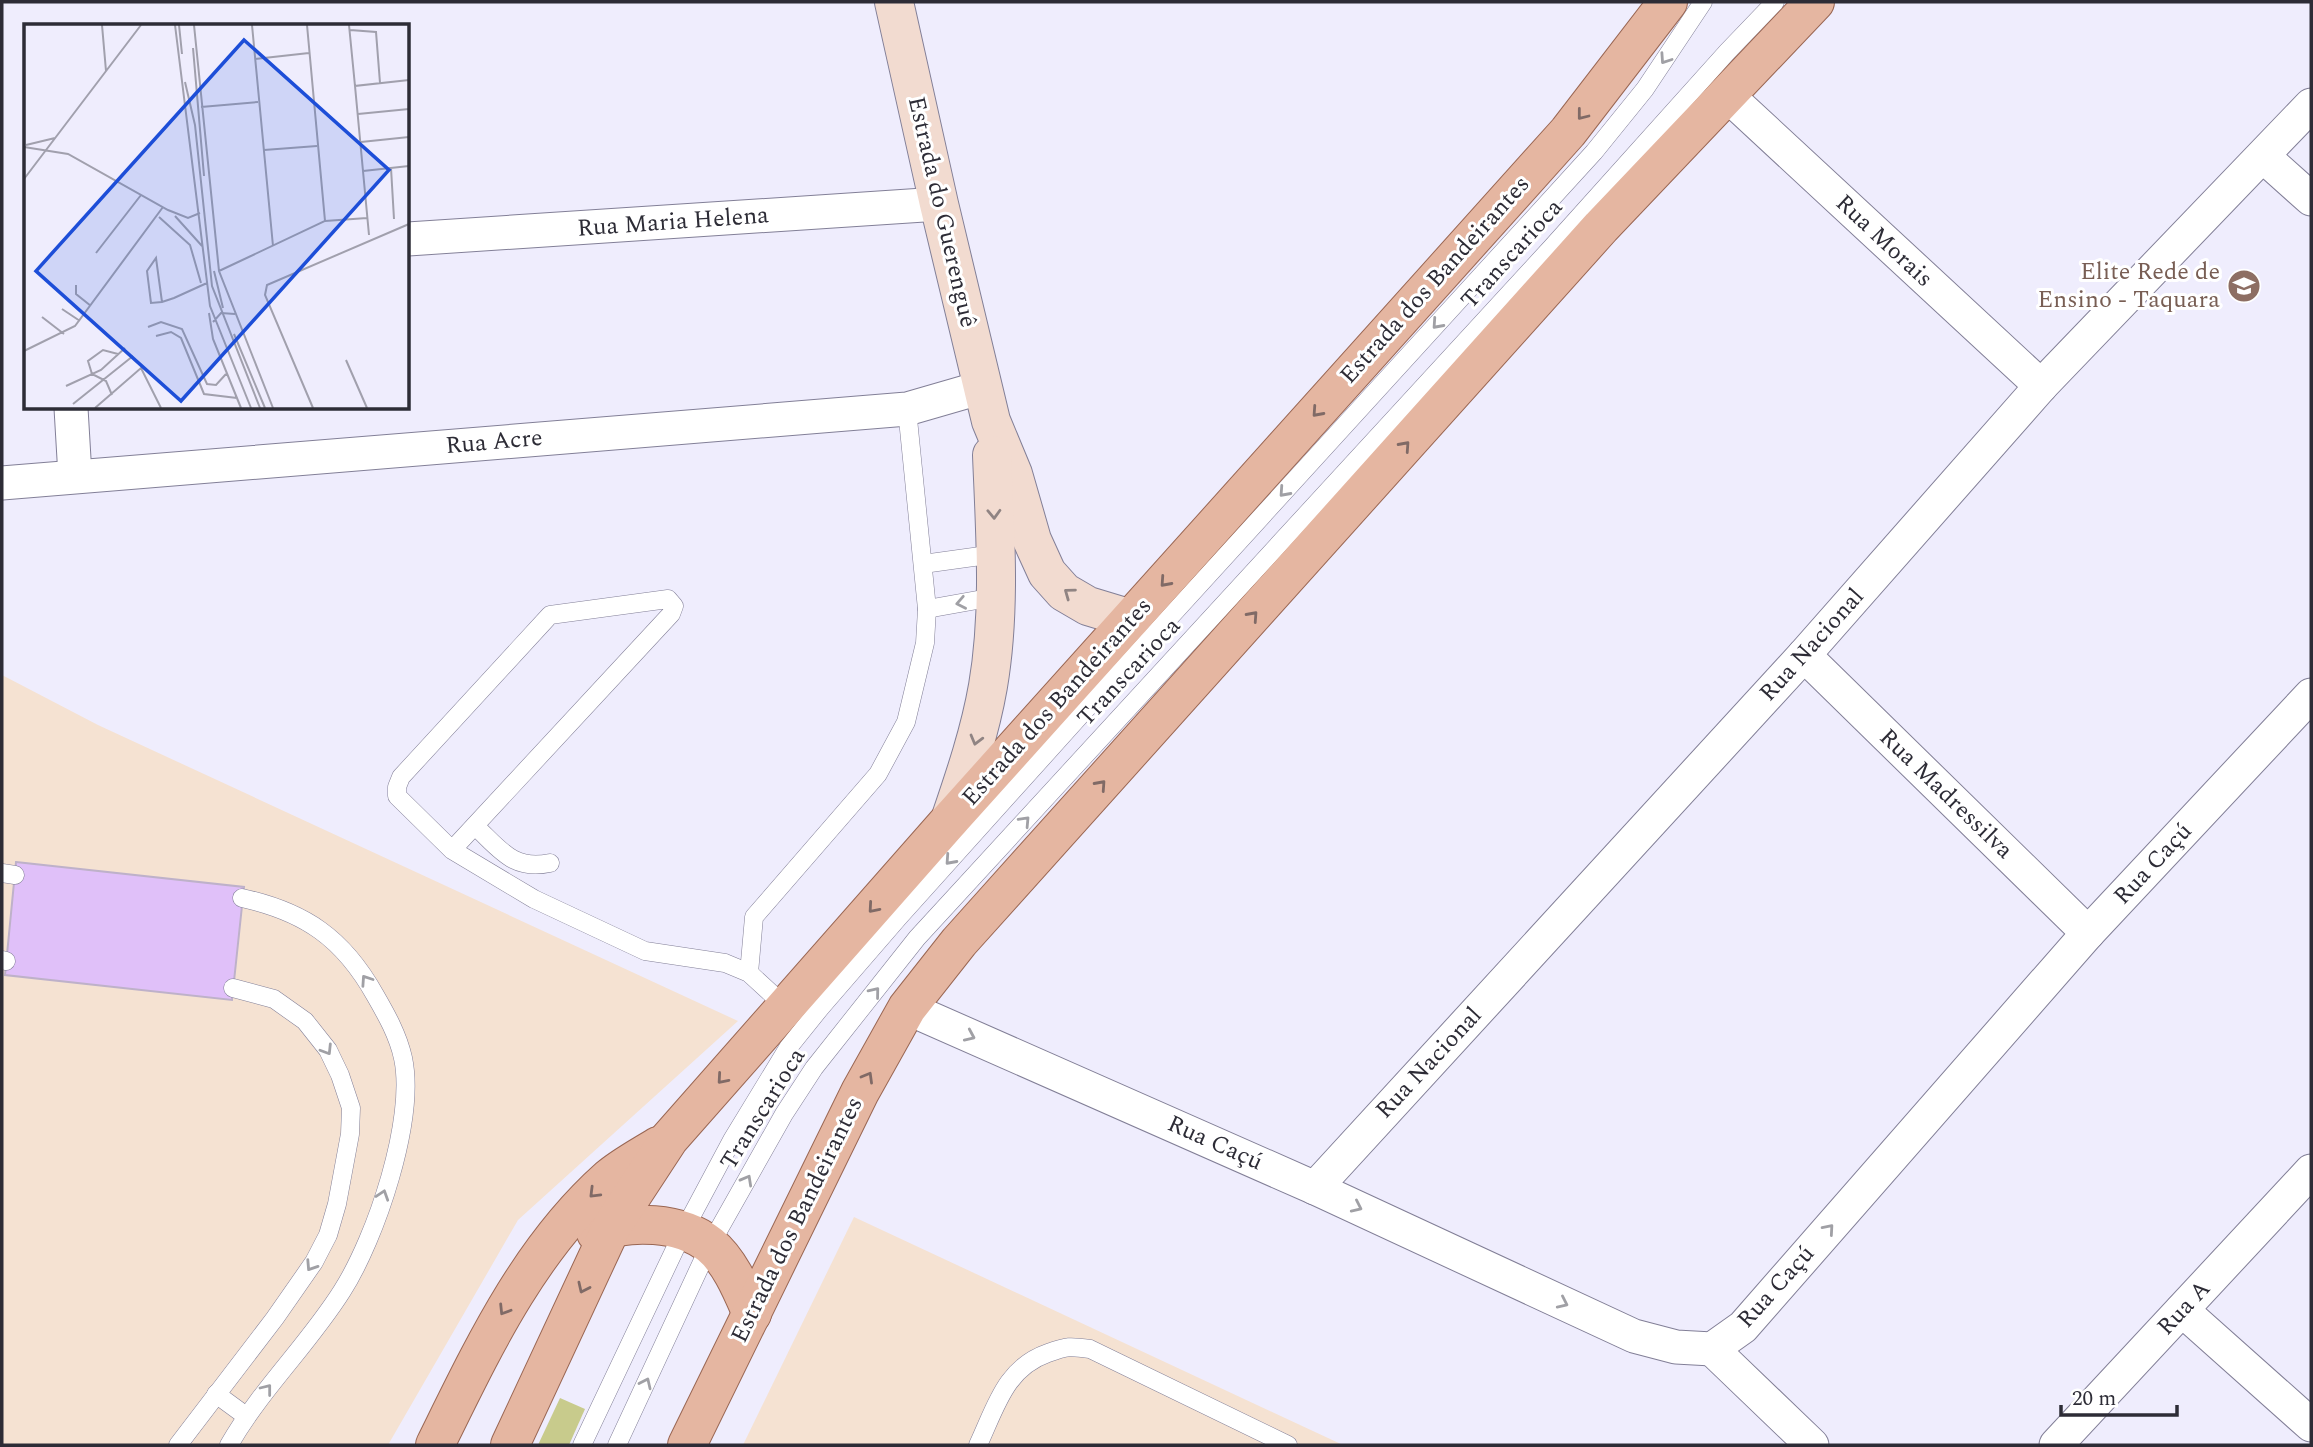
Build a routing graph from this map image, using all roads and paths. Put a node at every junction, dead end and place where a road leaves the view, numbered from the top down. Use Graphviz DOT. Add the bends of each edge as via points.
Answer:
graph roads {
  1 [pos="894,2"];
  2 [pos="1668,2"];
  3 [pos="1703,2"];
  4 [pos="1776,2"];
  5 [pos="1815,2"];
  6 [pos="1727,95"];
  7 [pos="2311,105"];
  8 [pos="2264,157"];
  9 [pos="2311,199"];
  10 [pos="939,204"];
  11 [pos="410,239"];
  12 [pos="2041,386"];
  13 [pos="987,404"];
  14 [pos="907,409"];
  15 [pos="71,410"];
  16 [pos="75,476"];
  17 [pos="2,483"];
  18 [pos="995,554"];
  19 [pos="923,564"];
  20 [pos="994,597"];
  21 [pos="927,609"];
  22 [pos="1131,619"];
  23 [pos="1804,655"];
  24 [pos="2311,695"];
  25 [pos="950,820"];
  26 [pos="475,826"];
  27 [pos="452,850"];
  28 [pos="550,863"];
  29 [pos="243,898"];
  30 [pos="2088,933"];
  31 [pos="749,973"];
  32 [pos="233,988"];
  33 [pos="786,1007"];
  34 [pos="908,1008"];
  35 [pos="669,1139"];
  36 [pos="2311,1171"];
  37 [pos="1315,1188"];
  38 [pos="612,1226"];
  39 [pos="697,1238"];
  40 [pos="541,1253"];
  41 [pos="2182,1310"];
  42 [pos="752,1314"];
  43 [pos="1712,1349"];
  44 [pos="216,1394"];
  45 [pos="246,1416"];
  46 [pos="2311,1426"];
  47 [pos="178,1445"];
  48 [pos="229,1445"];
  49 [pos="435,1445"];
  50 [pos="510,1445"];
  51 [pos="582,1445"];
  52 [pos="617,1445"];
  53 [pos="687,1445"];
  54 [pos="978,1445"];
  55 [pos="1288,1445"];
  56 [pos="1812,1445"];
  57 [pos="2056,1445"];
  1 -- 10 [label="main road, Estrada do Guerenguê"];
  2 -- 22 [label="main road, Estrada dos Bandeirantes, one-way" via="1568,132"];
  3 -- 39 [label="lane, Transcarioca, one-way" via="1645,89 1594,152 821,1007 788,1048 733,1140"];
  39 -- 4 [label="lane, Transcarioca, one-way" via="814,1068 917,938"];
  5 -- 6 [label="main road, Estrada dos Bandeirantes"];
  6 -- 12 [label="street, Rua Morais"];
  34 -- 6 [label="main road, Estrada dos Bandeirantes, one-way" via="959,942 1601,227"];
  7 -- 8 [label="street, Rua Nacional"];
  8 -- 9 [label="street"];
  8 -- 12 [label="street, Rua Nacional"];
  10 -- 11 [label="street, Rua Maria Helena"];
  10 -- 13 [label="main road, Estrada do Guerenguê"];
  12 -- 23 [label="street, Rua Nacional"];
  13 -- 14 [label="street, Rua Acre"];
  13 -- 18 [label="main road, Estrada do Guerenguê, one-way"];
  22 -- 13 [label="main road, Estrada do Guerenguê, one-way" via="1088,606 1064,592 1047,573 1031,540"];
  14 -- 16 [label="street, Rua Acre"];
  14 -- 19 [label="lane"];
  15 -- 16 [label="street"];
  16 -- 17 [label="street, Rua Acre"];
  18 -- 19 [label="lane"];
  18 -- 20 [label="main road, Estrada do Guerenguê"];
  19 -- 21 [label="lane"];
  20 -- 21 [label="lane, one-way"];
  20 -- 25 [label="main road, Estrada do Guerenguê, one-way" via="989,684"];
  21 -- 31 [label="lane" via="925,643 906,722 878,774 754,917"];
  22 -- 25 [label="main road, Estrada dos Bandeirantes"];
  23 -- 30 [label="street, Rua Madressilva"];
  23 -- 37 [label="street, Rua Nacional"];
  24 -- 30 [label="street, Rua Caçú"];
  25 -- 33 [label="main road, Estrada dos Bandeirantes, one-way"];
  26 -- 27 [label="lane"];
  26 -- 27 [label="lane" via="671,614 674,606 668,599 550,615 401,777 397,796"];
  26 -- 28 [label="lane" via="522,864"];
  27 -- 31 [label="lane" via="534,899 645,951 725,963"];
  45 -- 29 [label="lane, one-way" via="343,1290 366,1245 400,1141 407,1097 403,1057 388,1019 367,980 339,944 301,916"];
  43 -- 30 [label="street, Rua Caçú, one-way" via="1742,1327"];
  31 -- 33 [label="lane"];
  32 -- 44 [label="lane, one-way" via="274,999 305,1021 328,1050 340,1075 351,1108 350,1134 328,1234 314,1262"];
  33 -- 35 [label="main road, Estrada dos Bandeirantes, one-way"];
  34 -- 37 [label="street, Rua Caçú, one-way"];
  42 -- 34 [label="main road, Estrada dos Bandeirantes, one-way" via="860,1092"];
  35 -- 38 [label="main road, Estrada dos Bandeirantes"];
  35 -- 40 [label="main road, one-way" via="610,1177"];
  36 -- 41 [label="street, Rua A"];
  37 -- 43 [label="street, Rua Caçú, one-way" via="1634,1336 1676,1347"];
  38 -- 39 [label="main road" via="649,1225"];
  38 -- 40 [label="main road"];
  38 -- 50 [label="main road, Estrada dos Bandeirantes, one-way"];
  39 -- 42 [label="main road" via="736,1277"];
  39 -- 51 [label="lane, Transcarioca"];
  52 -- 39 [label="lane, Transcarioca, one-way"];
  40 -- 49 [label="main road, one-way" via="501,1316"];
  41 -- 46 [label="street"];
  41 -- 57 [label="street, Rua A"];
  42 -- 53 [label="main road, Estrada dos Bandeirantes"];
  43 -- 56 [label="street"];
  44 -- 45 [label="lane"];
  44 -- 47 [label="lane"];
  45 -- 48 [label="lane"];
  54 -- 55 [label="lane" via="1018,1368 1069,1346 1090,1349"];
}
